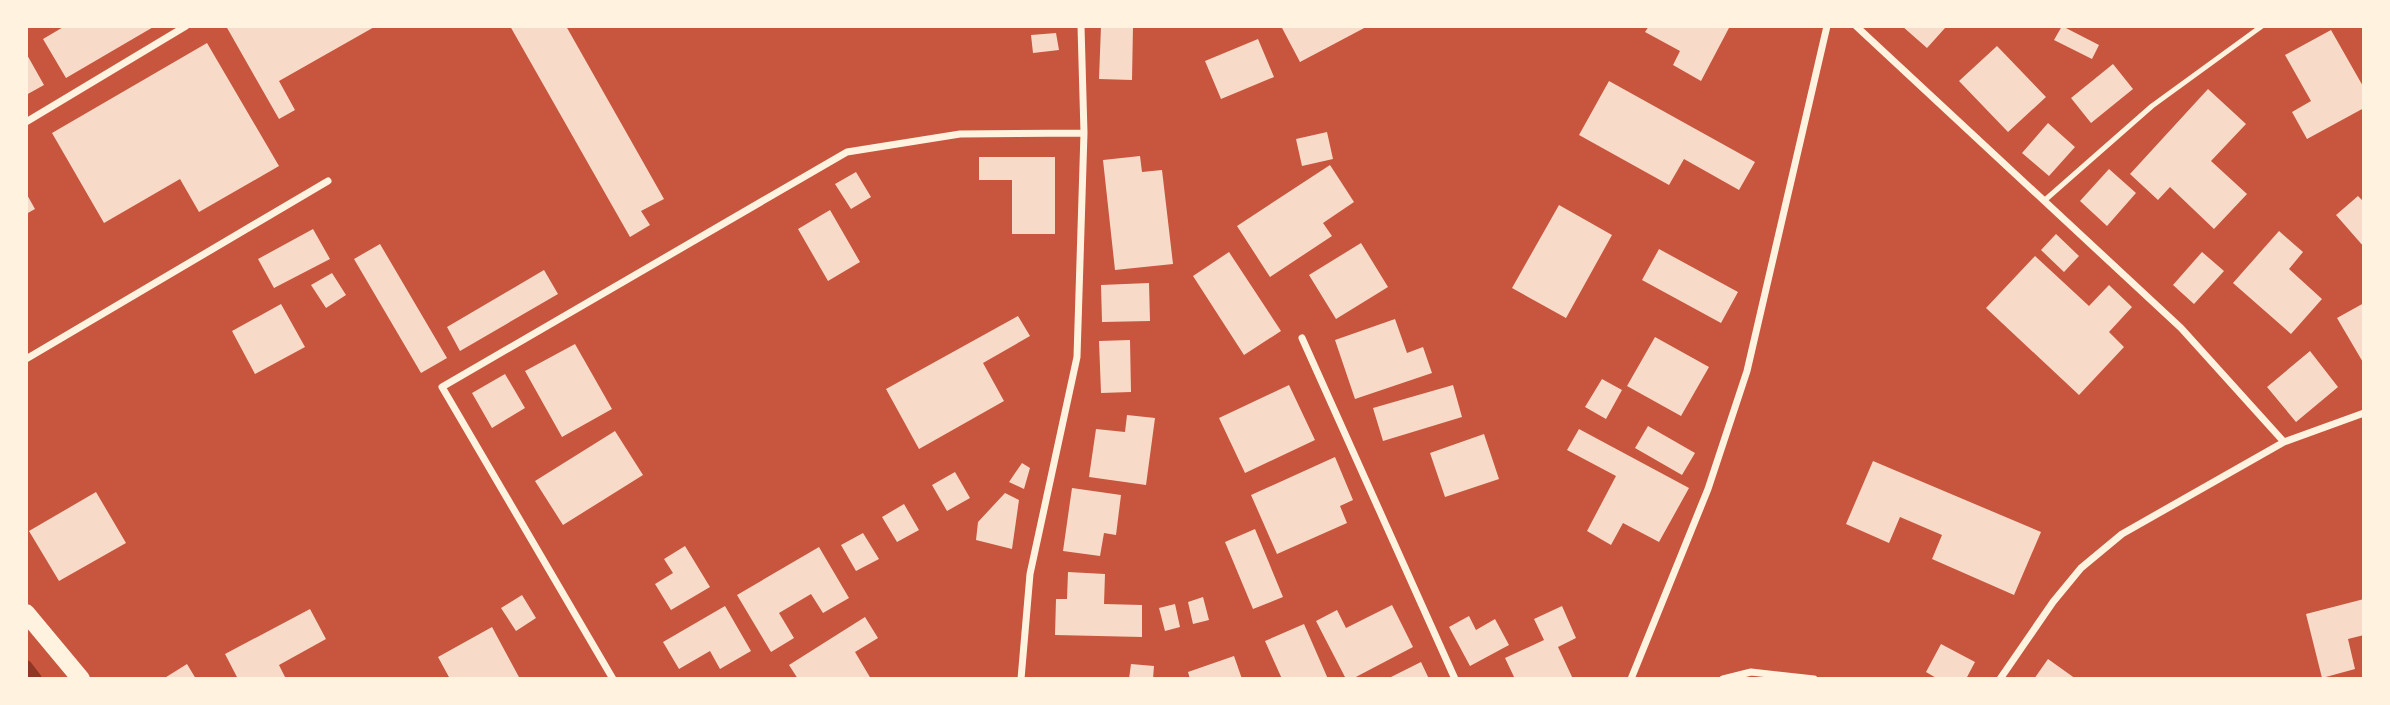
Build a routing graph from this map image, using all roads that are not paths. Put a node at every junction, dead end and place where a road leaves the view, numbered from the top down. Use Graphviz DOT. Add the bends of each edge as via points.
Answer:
graph roads {
  1 [pos="186,26"];
  2 [pos="1081,26"];
  3 [pos="1827,26"];
  4 [pos="1856,26"];
  5 [pos="2262,26"];
  6 [pos="26,122"];
  7 [pos="1084,133"];
  8 [pos="328,181"];
  9 [pos="2045,200"];
  10 [pos="1302,338"];
  11 [pos="26,359"];
  12 [pos="2364,413"];
  13 [pos="2284,442"];
  14 [pos="26,613"];
  15 [pos="81,679"];
  16 [pos="613,679"];
  17 [pos="1021,679"];
  18 [pos="1455,679"];
  19 [pos="1631,679"];
  20 [pos="1723,679"];
  21 [pos="1814,679"];
  22 [pos="2000,679"];
  1 -- 6 [label="street"];
  2 -- 7 [label="street"];
  3 -- 19 [label="street" via="1748,371 1708,489"];
  4 -- 9 [label="street"];
  5 -- 9 [label="lane" via="2152,106"];
  7 -- 16 [label="street" via="960,134 847,152 442,387"];
  7 -- 17 [label="street" via="1077,357 1030,574"];
  8 -- 11 [label="street"];
  9 -- 13 [label="street" via="2181,328"];
  10 -- 18 [label="street"];
  12 -- 13 [label="street"];
  13 -- 22 [label="street" via="2122,534 2081,568"];
  14 -- 15 [label="main road"];
  20 -- 21 [label="street" via="1751,671"];
}
